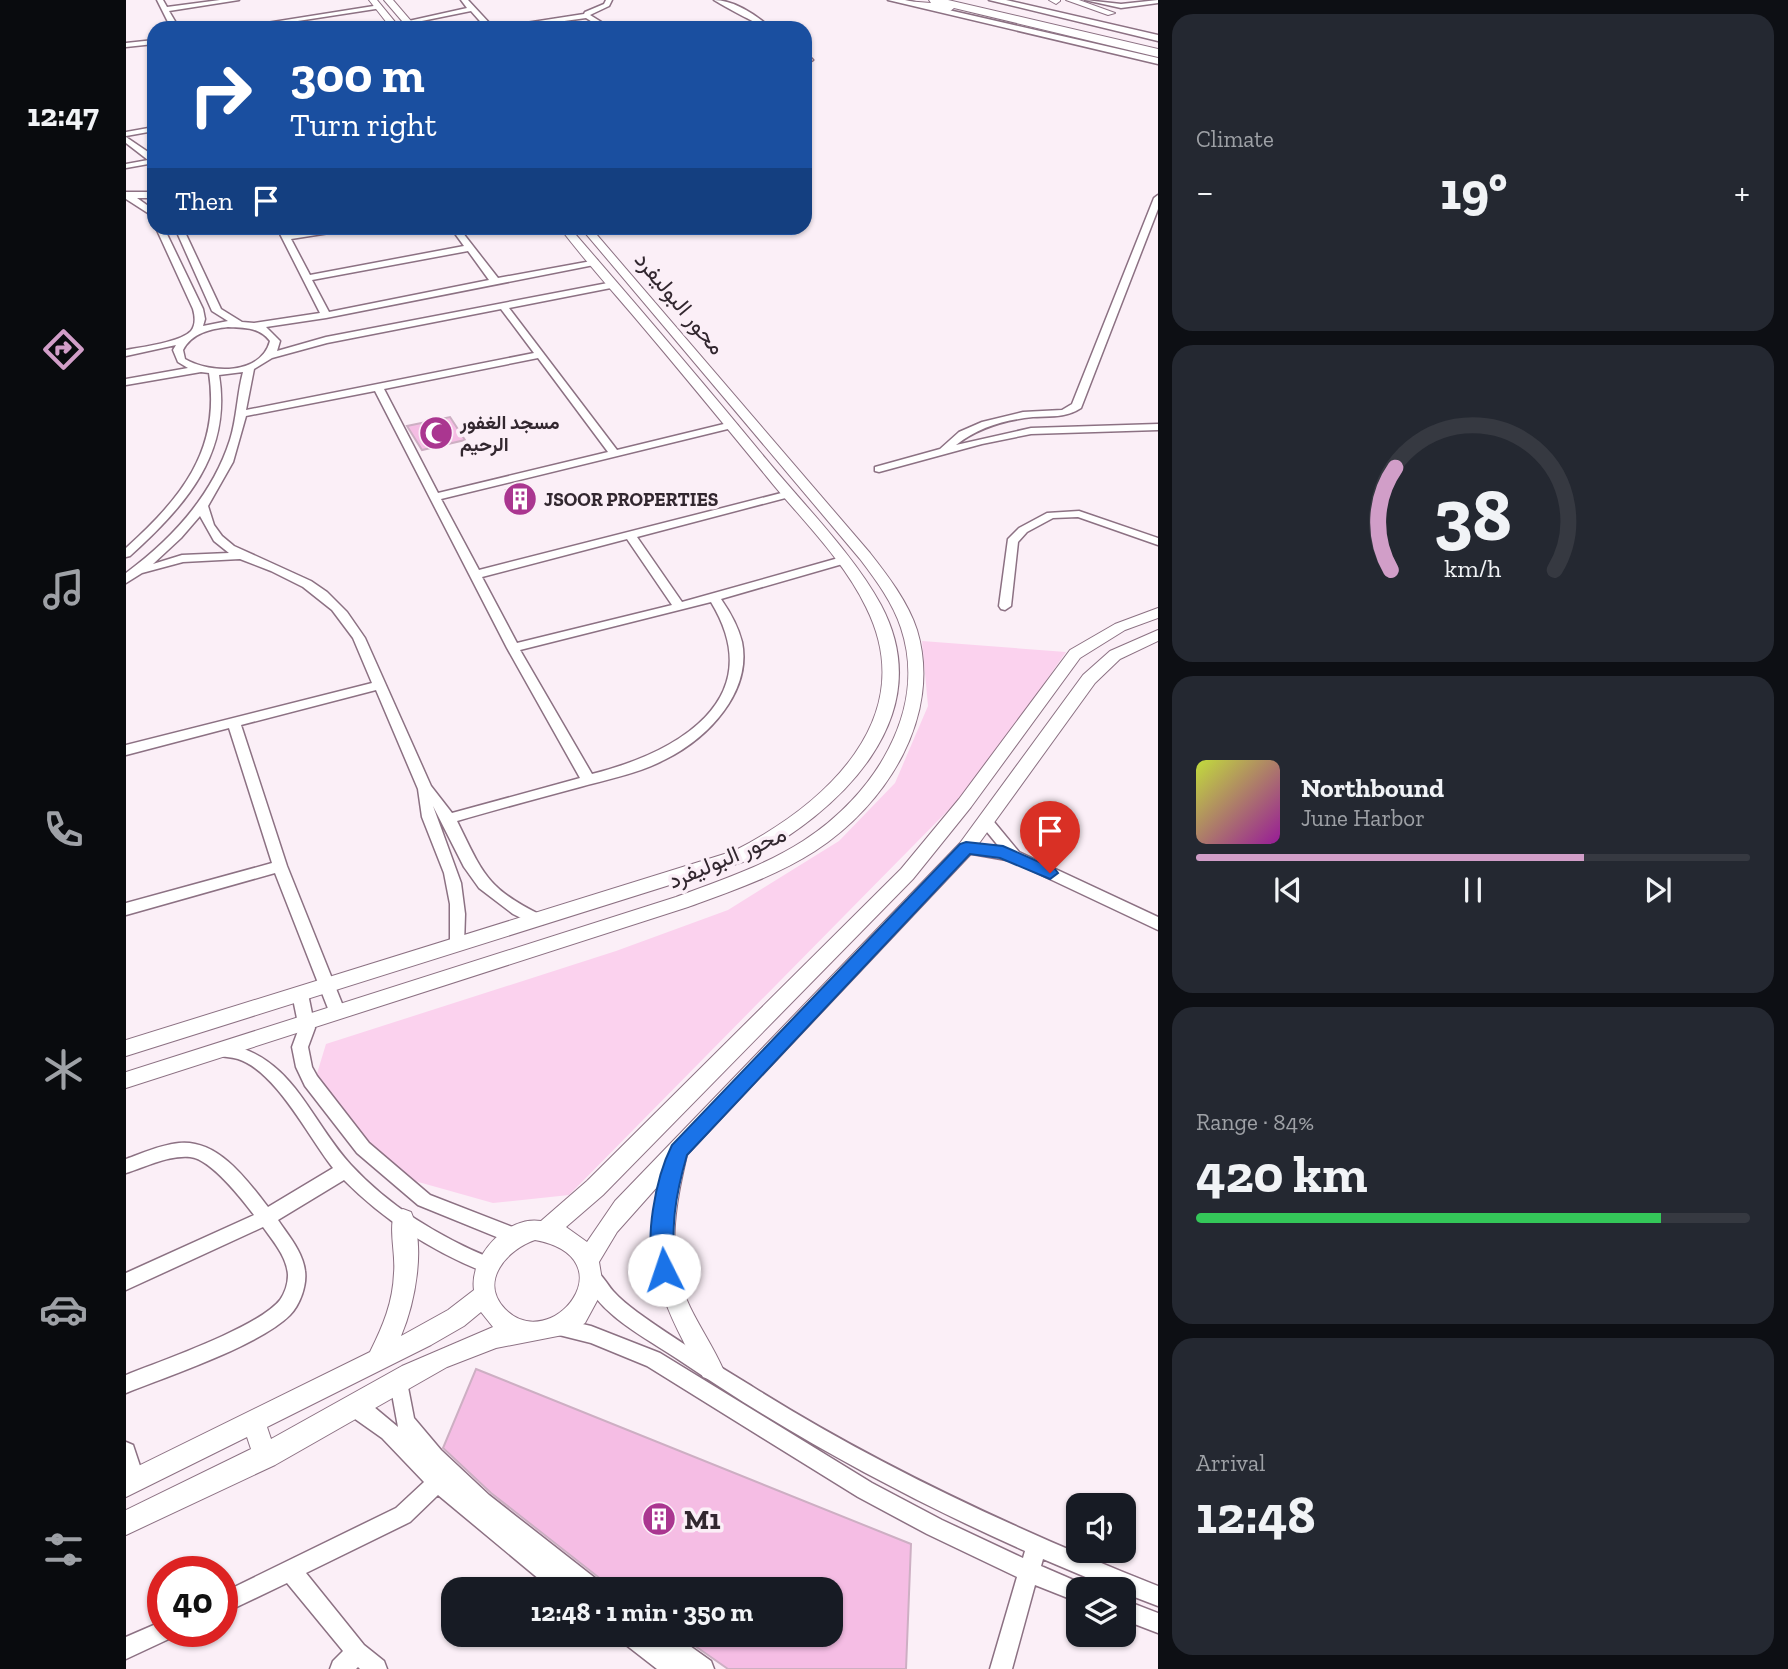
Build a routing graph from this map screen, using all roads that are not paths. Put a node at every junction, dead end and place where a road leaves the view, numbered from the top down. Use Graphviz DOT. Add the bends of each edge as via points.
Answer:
graph roads {
  1 [pos="160,0"];
  2 [pos="236,0"];
  3 [pos="388,0"];
  4 [pos="464,0"];
  5 [pos="609,0"];
  6 [pos="717,0"];
  7 [pos="895,0"];
  8 [pos="934,0"];
  9 [pos="964,0"];
  10 [pos="1070,0"];
  11 [pos="1088,0"];
  12 [pos="1000,1"];
  13 [pos="1158,3"];
  14 [pos="377,4"];
  15 [pos="165,9"];
  16 [pos="471,9"];
  17 [pos="1111,13"];
  18 [pos="587,16"];
  19 [pos="171,21"];
  20 [pos="279,21"];
  21 [pos="390,21"];
  22 [pos="406,21"];
  23 [pos="425,21"];
  24 [pos="483,21"];
  25 [pos="550,21"];
  26 [pos="595,21"];
  27 [pos="757,21"];
  28 [pos="1041,25"];
  29 [pos="1105,32"];
  30 [pos="1158,38"];
  31 [pos="147,42"];
  32 [pos="126,45"];
  33 [pos="1158,45"];
  34 [pos="1158,53"];
  35 [pos="1158,61"];
  36 [pos="147,132"];
  37 [pos="126,136"];
  38 [pos="147,155"];
  39 [pos="147,162"];
  40 [pos="126,166"];
  41 [pos="126,195"];
  42 [pos="147,195"];
  43 [pos="1158,198"];
  44 [pos="147,209"];
  45 [pos="163,235"];
  46 [pos="182,235"];
  47 [pos="298,235"];
  48 [pos="460,235"];
  49 [pos="571,235"];
  50 [pos="592,235"];
  51 [pos="286,237"];
  52 [pos="469,248"];
  53 [pos="594,262"];
  54 [pos="307,278"];
  55 [pos="495,281"];
  56 [pos="613,285"];
  57 [pos="503,306"];
  58 [pos="326,315"];
  59 [pos="250,325"];
  60 [pos="196,332"];
  61 [pos="184,340"];
  62 [pos="169,345"];
  63 [pos="126,353"];
  64 [pos="540,355"];
  65 [pos="269,356"];
  66 [pos="126,361"];
  67 [pos="250,366"];
  68 [pos="199,370"];
  69 [pos="184,372"];
  70 [pos="214,372"];
  71 [pos="126,375"];
  72 [pos="126,382"];
  73 [pos="378,387"];
  74 [pos="241,414"];
  75 [pos="732,425"];
  76 [pos="1158,427"];
  77 [pos="944,451"];
  78 [pos="614,453"];
  79 [pos="879,469"];
  80 [pos="786,490"];
  81 [pos="434,497"];
  82 [pos="202,506"];
  83 [pos="630,535"];
  84 [pos="1158,542"];
  85 [pos="126,554"];
  86 [pos="238,556"];
  87 [pos="842,561"];
  88 [pos="473,570"];
  89 [pos="128,577"];
  90 [pos="714,597"];
  91 [pos="1005,606"];
  92 [pos="679,607"];
  93 [pos="1158,613"];
  94 [pos="1158,635"];
  95 [pos="513,648"];
  96 [pos="380,685"];
  97 [pos="233,723"];
  98 [pos="126,750"];
  99 [pos="588,780"];
  100 [pos="425,789"];
  101 [pos="448,819"];
  102 [pos="985,821"];
  103 [pos="966,848"];
  104 [pos="1015,856"];
  105 [pos="280,866"];
  106 [pos="126,909"];
  107 [pos="538,920"];
  108 [pos="1158,924"];
  109 [pos="457,945"];
  110 [pos="328,985"];
  111 [pos="300,994"];
  112 [pos="337,1011"];
  113 [pos="306,1021"];
  114 [pos="126,1048"];
  115 [pos="222,1050"];
  116 [pos="126,1080"];
  117 [pos="315,1086"];
  118 [pos="293,1098"];
  119 [pos="678,1151"];
  120 [pos="126,1166"];
  121 [pos="345,1170"];
  122 [pos="266,1219"];
  123 [pos="403,1219"];
  124 [pos="546,1230"];
  125 [pos="514,1236"];
  126 [pos="486,1265"];
  127 [pos="590,1268"];
  128 [pos="126,1282"];
  129 [pos="484,1295"];
  130 [pos="556,1327"];
  131 [pos="524,1330"];
  132 [pos="378,1359"];
  133 [pos="711,1369"];
  134 [pos="399,1383"];
  135 [pos="126,1384"];
  136 [pos="355,1407"];
  137 [pos="253,1423"];
  138 [pos="126,1452"];
  139 [pos="266,1456"];
  140 [pos="438,1482"];
  141 [pos="131,1483"];
  142 [pos="126,1523"];
  143 [pos="1036,1547"];
  144 [pos="292,1572"];
  145 [pos="1030,1573"];
  146 [pos="553,1577"];
  147 [pos="578,1577"];
  148 [pos="1066,1587"];
  149 [pos="1158,1596"];
  150 [pos="238,1597"];
  151 [pos="1136,1615"];
  152 [pos="1158,1623"];
  153 [pos="147,1639"];
  154 [pos="645,1647"];
  155 [pos="672,1647"];
  156 [pos="126,1648"];
  157 [pos="357,1652"];
  158 [pos="341,1669"];
  159 [pos="376,1669"];
  160 [pos="675,1669"];
  161 [pos="703,1669"];
  162 [pos="1001,1669"];
  1 -- 15 [label="street"];
  2 -- 15 [label="street"];
  3 -- 22 [label="street"];
  4 -- 16 [label="street"];
  5 -- 18 [label="street"];
  6 -- 27 [label="street"];
  7 -- 28 [label="highway"];
  7 -- 35 [label="main road"];
  8 -- 28 [label="highway"];
  9 -- 29 [label="highway"];
  10 -- 17 [label="street"];
  11 -- 13 [label="street" via="1121,6"];
  12 -- 29 [label="highway"];
  12 -- 30 [label="main road"];
  13 -- 17 [label="street"];
  14 -- 20 [label="street"];
  14 -- 21 [label="street"];
  15 -- 19 [label="street"];
  16 -- 23 [label="street"];
  16 -- 24 [label="street"];
  18 -- 25 [label="street"];
  18 -- 26 [label="street"];
  28 -- 34 [label="highway"];
  29 -- 33 [label="highway"];
  31 -- 32 [label="street"];
  36 -- 37 [label="street"];
  37 -- 38 [label="street"];
  39 -- 40 [label="street"];
  41 -- 42 [label="street"];
  41 -- 44 [label="street"];
  43 -- 77 [label="street" via="1077,406 1063,413 983,425"];
  45 -- 60 [label="street" via="198,309"];
  46 -- 59 [label="street" via="217,311"];
  47 -- 51 [label="street"];
  48 -- 52 [label="street"];
  49 -- 53 [label="street, محور البوليفرد"];
  50 -- 112 [label="street, محور البوليفرد" via="880,576 914,646 915,692 906,727 885,770 845,819 773,867 682,902"];
  51 -- 54 [label="street"];
  52 -- 54 [label="street"];
  52 -- 55 [label="street"];
  53 -- 55 [label="street"];
  53 -- 56 [label="street, محور البوليفرد"];
  54 -- 58 [label="street"];
  55 -- 58 [label="street"];
  56 -- 57 [label="street"];
  56 -- 75 [label="street, محور البوليفرد"];
  57 -- 64 [label="street"];
  57 -- 65 [label="street" via="326,340"];
  58 -- 59 [label="street"];
  59 -- 60 [label="street" via="219,325"];
  59 -- 65 [label="street" via="269,332 275,341"];
  60 -- 61 [label="street"];
  61 -- 62 [label="street"];
  61 -- 68 [label="street" via="178,350 181,360"];
  62 -- 63 [label="street"];
  62 -- 66 [label="street" via="151,356"];
  64 -- 73 [label="street"];
  64 -- 78 [label="street"];
  65 -- 67 [label="street"];
  67 -- 70 [label="street"];
  67 -- 74 [label="street"];
  68 -- 69 [label="street"];
  68 -- 70 [label="street"];
  69 -- 71 [label="street" via="172,369"];
  69 -- 72 [label="street"];
  70 -- 85 [label="street" via="218,407 206,455 174,507"];
  73 -- 74 [label="street"];
  73 -- 81 [label="street"];
  74 -- 82 [label="street" via="231,454"];
  75 -- 78 [label="street"];
  75 -- 80 [label="street, محور البوليفرد"];
  76 -- 77 [label="street" via="1049,429"];
  77 -- 79 [label="street"];
  78 -- 81 [label="street"];
  80 -- 83 [label="street"];
  80 -- 87 [label="street, محور البوليفرد"];
  80 -- 88 [label="street"];
  81 -- 88 [label="street"];
  82 -- 86 [label="street" via="212,532"];
  82 -- 89 [label="street" via="159,554"];
  83 -- 88 [label="street"];
  83 -- 92 [label="street"];
  84 -- 91 [label="street" via="1079,514 1051,515 1012,541"];
  86 -- 89 [label="street" via="182,559"];
  86 -- 96 [label="street" via="304,582 328,598 359,638"];
  87 -- 90 [label="street"];
  87 -- 107 [label="street, محور البوليفرد" via="878,615 890,673 876,731 840,787 797,825 740,856"];
  88 -- 95 [label="street"];
  90 -- 92 [label="street"];
  90 -- 99 [label="street" via="732,625 739,656 727,698 704,727 671,751"];
  92 -- 95 [label="street"];
  93 -- 124 [label="street" via="1120,627 1075,654 907,874 595,1188"];
  94 -- 102 [label="street" via="1115,655 1089,679"];
  95 -- 99 [label="street"];
  96 -- 97 [label="street"];
  96 -- 100 [label="street"];
  97 -- 98 [label="street"];
  97 -- 105 [label="street"];
  99 -- 101 [label="street"];
  100 -- 101 [label="street" via="438,800"];
  100 -- 109 [label="street" via="429,816 455,889"];
  101 -- 107 [label="street" via="480,879 504,902"];
  102 -- 103 [label="street"];
  102 -- 104 [label="street"];
  103 -- 104 [label="street"];
  103 -- 119 [label="street"];
  104 -- 108 [label="street"];
  105 -- 106 [label="street"];
  105 -- 110 [label="street"];
  107 -- 109 [label="street, محور البوليفرد"];
  109 -- 110 [label="street, محور البوليفرد"];
  110 -- 111 [label="street, محور البوليفرد"];
  110 -- 112 [label="street"];
  111 -- 113 [label="street"];
  111 -- 114 [label="street, محور البوليفرد"];
  112 -- 113 [label="street, محور البوليفرد"];
  113 -- 115 [label="street, محور البوليفرد"];
  113 -- 117 [label="street" via="300,1057"];
  115 -- 116 [label="street, محور البوليفرد"];
  115 -- 118 [label="street" via="255,1062 277,1078"];
  117 -- 118 [label="street"];
  117 -- 125 [label="street" via="363,1148 402,1184 450,1213"];
  118 -- 121 [label="street"];
  119 -- 127 [label="street" via="609,1225"];
  119 -- 133 [label="street" via="663,1209 664,1270 680,1316"];
  120 -- 122 [label="street" via="174,1151 207,1154"];
  121 -- 122 [label="street"];
  121 -- 123 [label="street"];
  122 -- 128 [label="street"];
  122 -- 135 [label="street" via="296,1266 294,1292 284,1308 269,1322"];
  123 -- 126 [label="street"];
  123 -- 132 [label="street" via="407,1278 393,1333"];
  124 -- 125 [label="street"];
  124 -- 127 [label="street" via="578,1245"];
  125 -- 126 [label="street"];
  126 -- 129 [label="street"];
  127 -- 130 [label="street" via="590,1292 583,1307"];
  127 -- 133 [label="street" via="608,1298 631,1318"];
  129 -- 131 [label="street" via="492,1311"];
  129 -- 132 [label="street" via="440,1328"];
  130 -- 131 [label="street"];
  130 -- 145 [label="street" via="595,1334 653,1357 854,1483"];
  131 -- 134 [label="street" via="471,1345"];
  132 -- 137 [label="street"];
  133 -- 143 [label="street" via="796,1424 956,1510"];
  134 -- 136 [label="street"];
  134 -- 147 [label="street" via="405,1422 434,1457 482,1502"];
  136 -- 139 [label="street"];
  136 -- 140 [label="street" via="382,1424"];
  137 -- 139 [label="street"];
  137 -- 141 [label="street"];
  138 -- 141 [label="street"];
  139 -- 142 [label="street"];
  140 -- 144 [label="street" via="403,1515"];
  140 -- 146 [label="street"];
  143 -- 145 [label="street"];
  143 -- 149 [label="street"];
  144 -- 150 [label="street"];
  144 -- 157 [label="street"];
  145 -- 148 [label="street"];
  145 -- 162 [label="street"];
  151 -- 152 [label="street"];
  153 -- 156 [label="street"];
  154 -- 160 [label="street"];
  155 -- 161 [label="street"];
  157 -- 158 [label="street"];
  157 -- 159 [label="street"];
}
